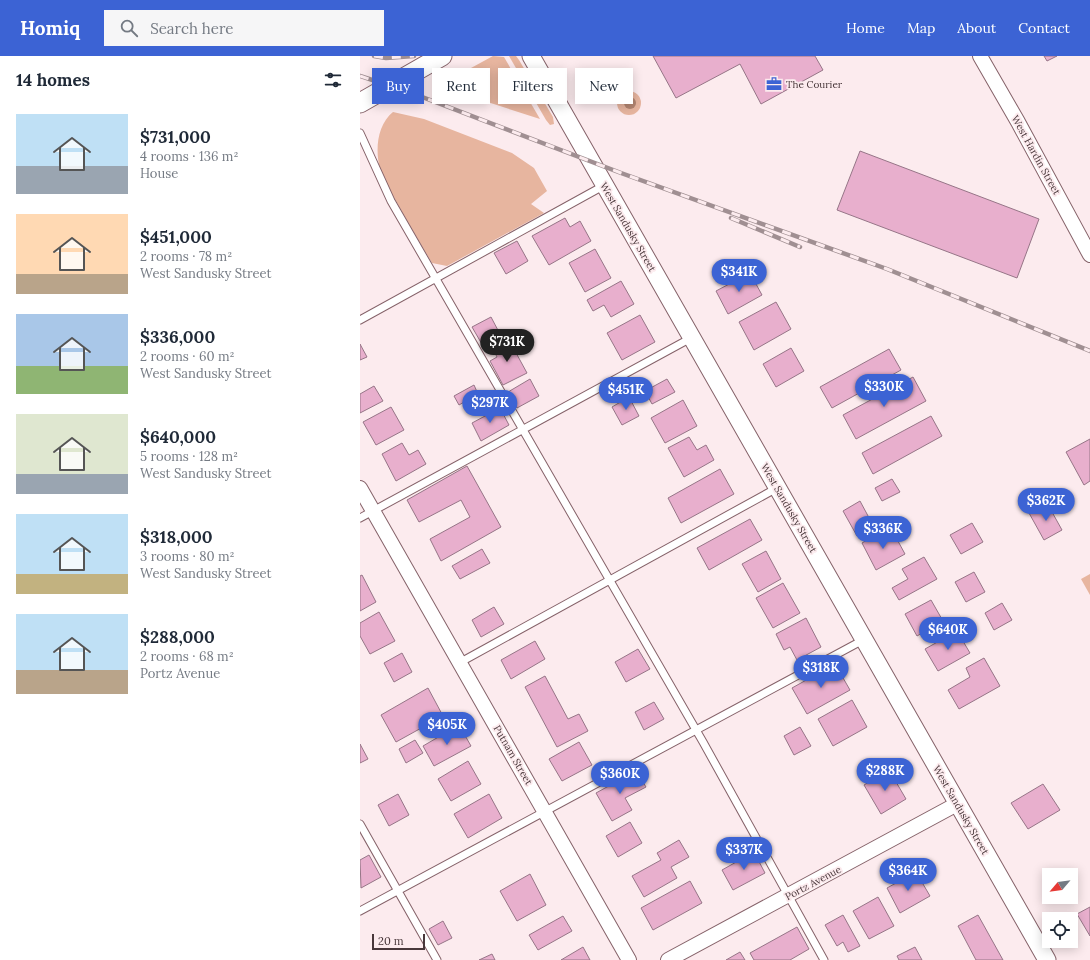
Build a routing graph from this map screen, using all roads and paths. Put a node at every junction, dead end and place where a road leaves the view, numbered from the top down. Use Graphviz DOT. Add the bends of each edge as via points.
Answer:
graph roads {
  1 [pos="442,56"];
  2 [pos="531,56"];
  3 [pos="980,56"];
  4 [pos="360,103"];
  5 [pos="360,133"];
  6 [pos="605,185"];
  7 [pos="1090,255"];
  8 [pos="435,277"];
  9 [pos="360,320"];
  10 [pos="692,338"];
  11 [pos="522,429"];
  12 [pos="360,488"];
  13 [pos="777,488"];
  14 [pos="373,511"];
  15 [pos="360,518"];
  16 [pos="609,580"];
  17 [pos="865,639"];
  18 [pos="459,663"];
  19 [pos="695,729"];
  20 [pos="957,804"];
  21 [pos="545,811"];
  22 [pos="360,824"];
  23 [pos="397,890"];
  24 [pos="788,896"];
  25 [pos="360,911"];
  26 [pos="437,960"];
  27 [pos="629,960"];
  28 [pos="668,960"];
  29 [pos="824,960"];
  30 [pos="1047,960"];
  1 -- 4 [label="main road"];
  2 -- 6 [label="street, West Sandusky Street"];
  3 -- 7 [label="street, West Hardin Street"];
  5 -- 8 [label="lane" via="391,201"];
  6 -- 8 [label="lane"];
  6 -- 10 [label="street, West Sandusky Street"];
  8 -- 9 [label="lane"];
  8 -- 11 [label="lane"];
  10 -- 11 [label="lane"];
  10 -- 13 [label="street, West Sandusky Street"];
  11 -- 14 [label="lane"];
  11 -- 16 [label="lane"];
  12 -- 14 [label="street, Putnam Street"];
  13 -- 16 [label="lane"];
  13 -- 17 [label="street, West Sandusky Street"];
  14 -- 15 [label="lane"];
  14 -- 18 [label="street, Putnam Street"];
  16 -- 18 [label="lane"];
  16 -- 19 [label="lane"];
  17 -- 19 [label="lane"];
  17 -- 20 [label="street, West Sandusky Street"];
  18 -- 21 [label="street, Putnam Street"];
  19 -- 21 [label="lane"];
  19 -- 24 [label="lane"];
  20 -- 24 [label="street, Portz Avenue"];
  20 -- 30 [label="street, West Sandusky Street"];
  21 -- 23 [label="lane"];
  21 -- 27 [label="street, Putnam Street"];
  22 -- 23 [label="lane"];
  23 -- 25 [label="lane"];
  23 -- 26 [label="lane"];
  24 -- 28 [label="street, Portz Avenue"];
  24 -- 29 [label="lane"];
}
